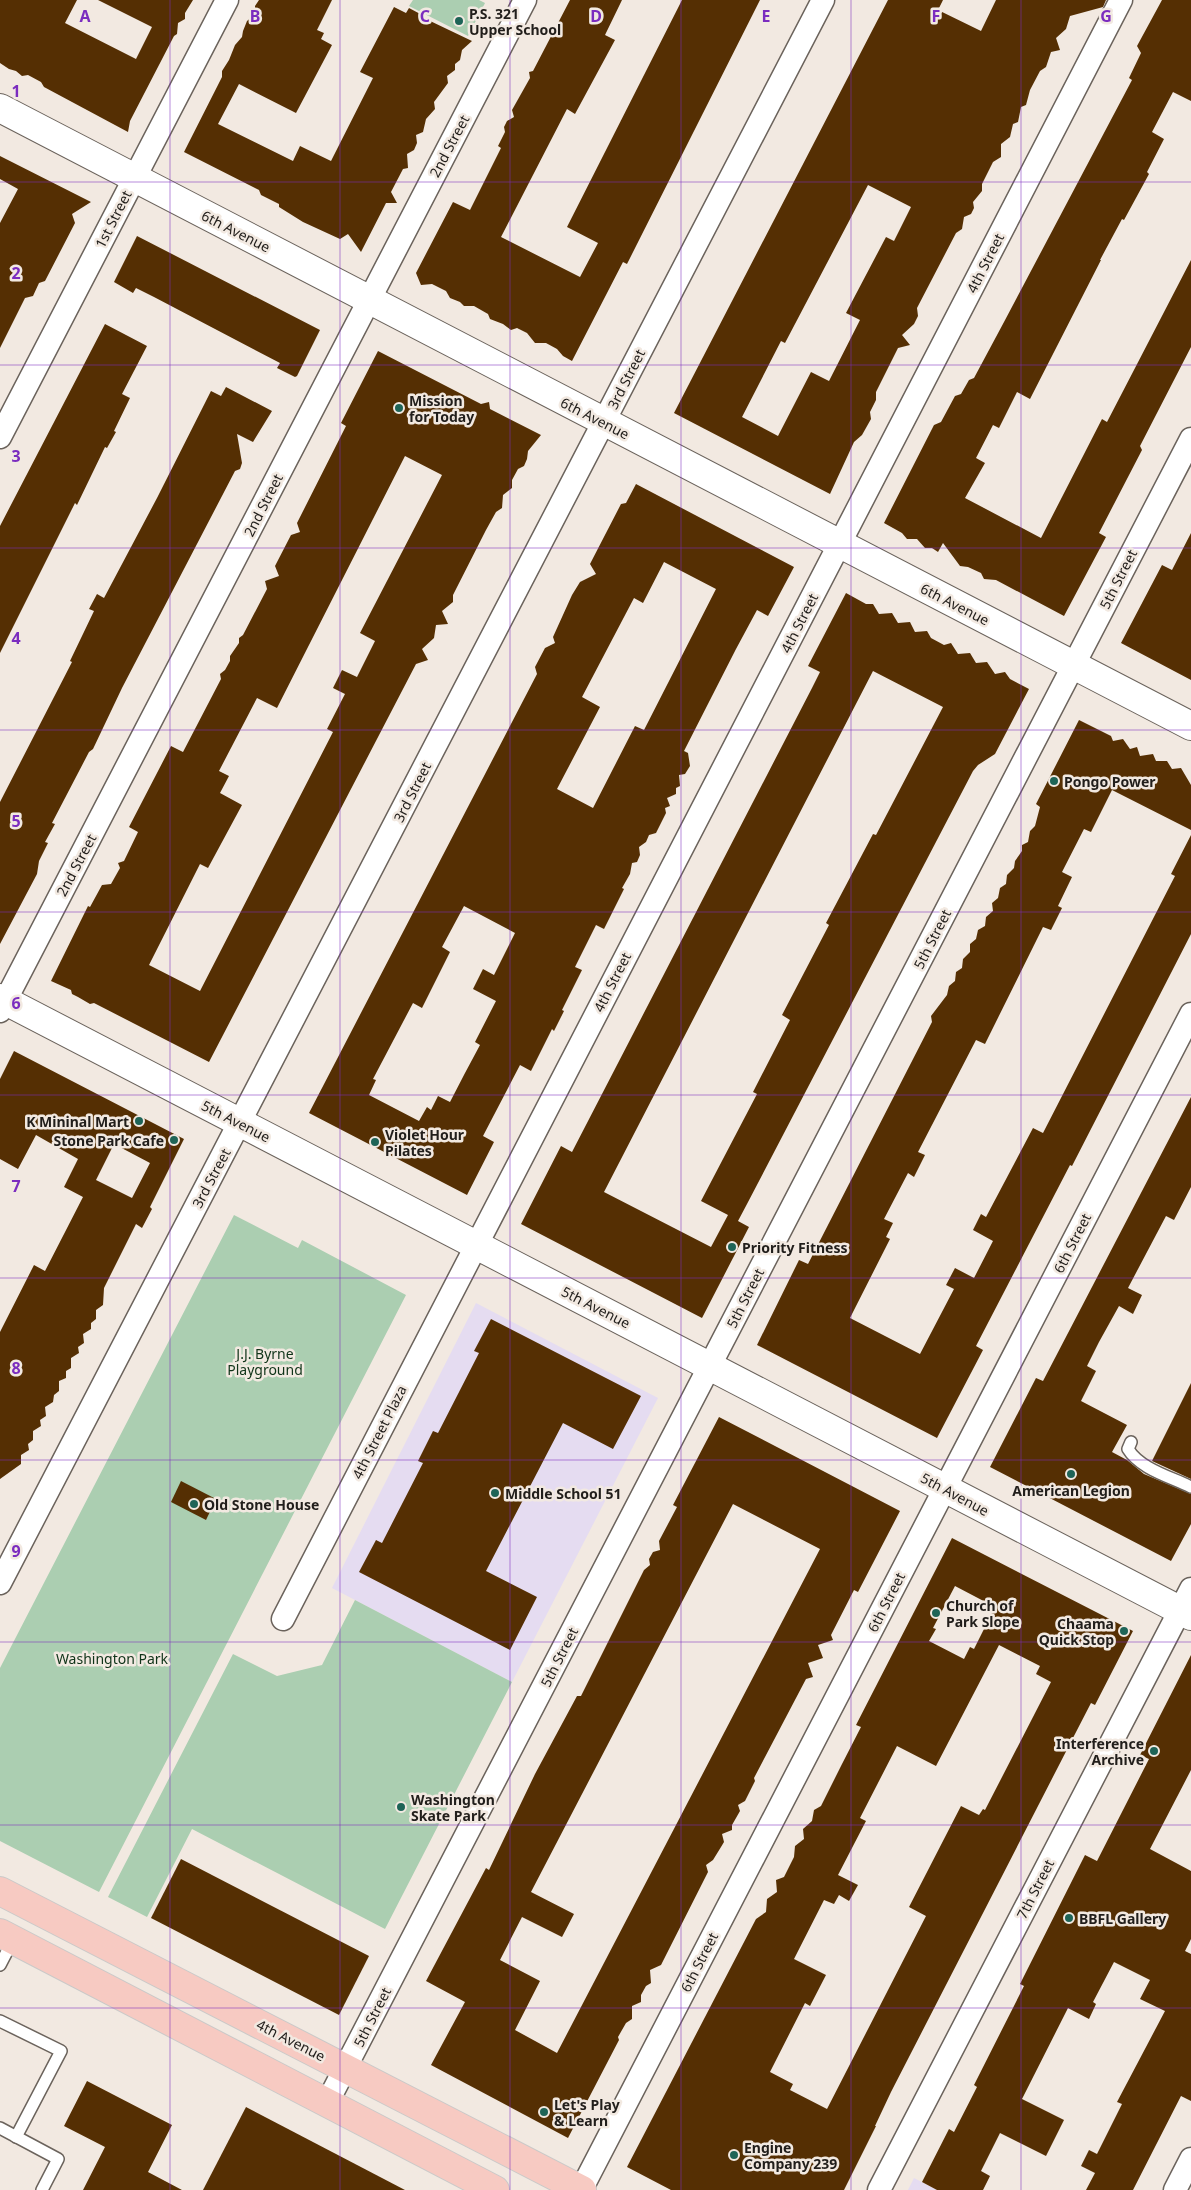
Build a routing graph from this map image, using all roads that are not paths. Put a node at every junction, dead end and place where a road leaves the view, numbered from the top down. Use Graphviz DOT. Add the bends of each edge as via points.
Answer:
graph roads {
  1 [pos="227,0"];
  2 [pos="525,0"];
  3 [pos="822,0"];
  4 [pos="1121,0"];
  5 [pos="0,108"];
  6 [pos="134,178"];
  7 [pos="369,300"];
  8 [pos="603,422"];
  9 [pos="0,437"];
  10 [pos="1191,440"];
  11 [pos="839,544"];
  12 [pos="1074,666"];
  13 [pos="1191,726"];
  14 [pos="2,1003"];
  15 [pos="1191,1014"];
  16 [pos="240,1123"];
  17 [pos="476,1245"];
  18 [pos="710,1366"];
  19 [pos="1131,1442"];
  20 [pos="1191,1487"];
  21 [pos="945,1488"];
  22 [pos="0,1583"];
  23 [pos="1187,1605"];
  24 [pos="283,1619"];
  25 [pos="0,1891"];
  26 [pos="6,1937"];
  27 [pos="0,1965"];
  28 [pos="0,2021"];
  29 [pos="345,2068"];
  30 [pos="327,2103"];
  31 [pos="0,2128"];
  32 [pos="16,2137"];
  33 [pos="1191,2159"];
  34 [pos="42,2190"];
  35 [pos="495,2190"];
  36 [pos="581,2190"];
  37 [pos="879,2190"];
  38 [pos="1175,2190"];
  1 -- 6 [label="street, 1st Street"];
  2 -- 7 [label="street, 2nd Street"];
  3 -- 8 [label="street, 3rd Street"];
  4 -- 11 [label="street, 4th Street"];
  5 -- 6 [label="street, 6th Avenue"];
  6 -- 7 [label="street, 6th Avenue"];
  6 -- 9 [label="street, 1st Street"];
  7 -- 8 [label="street, 6th Avenue"];
  7 -- 14 [label="street, 2nd Street"];
  8 -- 11 [label="street, 6th Avenue"];
  8 -- 16 [label="street, 3rd Street"];
  10 -- 12 [label="street, 5th Street"];
  11 -- 12 [label="street, 6th Avenue"];
  11 -- 17 [label="street, 4th Street"];
  12 -- 13 [label="street, 6th Avenue"];
  12 -- 18 [label="street, 5th Street"];
  14 -- 16 [label="street, 5th Avenue"];
  15 -- 21 [label="street, 6th Street"];
  16 -- 17 [label="street, 5th Avenue"];
  16 -- 22 [label="street, 3rd Street"];
  17 -- 18 [label="street, 5th Avenue"];
  17 -- 24 [label="street, 4th Street Plaza"];
  18 -- 21 [label="street, 5th Avenue"];
  18 -- 29 [label="street, 5th Street"];
  19 -- 20 [label="lane" via="1128,1449 1146,1466"];
  21 -- 23 [label="street, 5th Avenue"];
  21 -- 36 [label="street, 6th Street"];
  23 -- 37 [label="street, 7th Street"];
  25 -- 29 [label="main road, 4th Avenue"];
  26 -- 27 [label="lane"];
  26 -- 30 [label="main road"];
  28 -- 32 [label="lane" via="61,2051"];
  29 -- 30 [label="street, 5th Street"];
  29 -- 36 [label="main road, 4th Avenue"];
  30 -- 35 [label="main road"];
  31 -- 32 [label="lane"];
  32 -- 34 [label="lane" via="58,2159"];
  33 -- 38 [label="street"];
}
